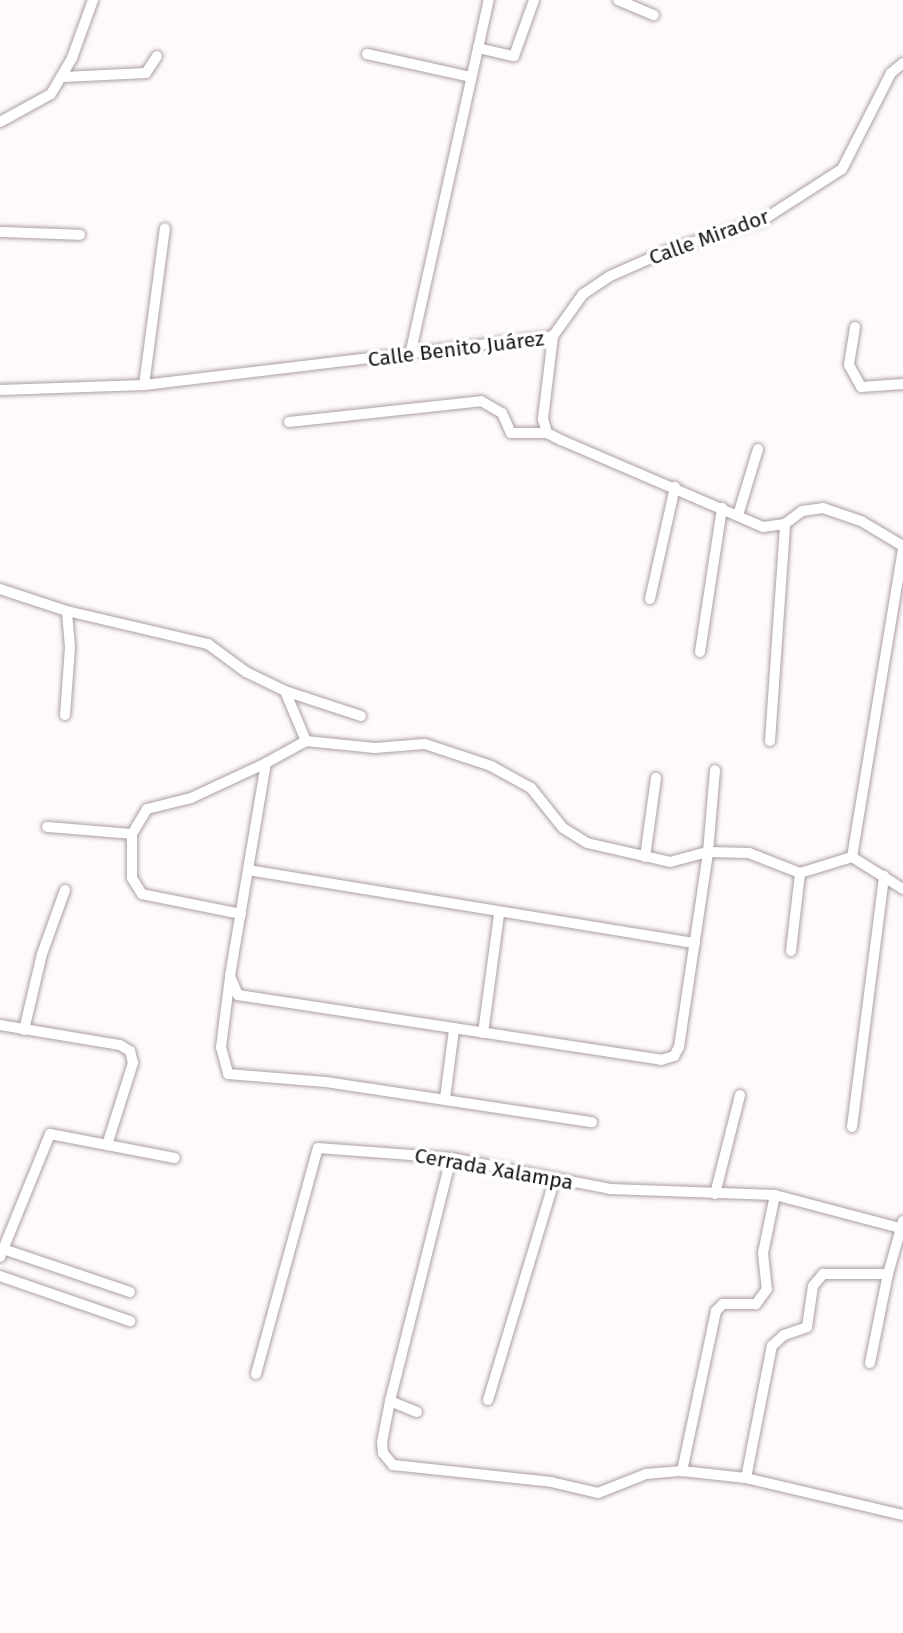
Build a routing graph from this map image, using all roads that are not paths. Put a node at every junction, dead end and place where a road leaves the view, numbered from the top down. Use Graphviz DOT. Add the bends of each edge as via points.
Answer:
graph roads {
  1 [pos="93,0"];
  2 [pos="489,0"];
  3 [pos="534,0"];
  4 [pos="618,0"];
  5 [pos="654,15"];
  6 [pos="478,48"];
  7 [pos="367,54"];
  8 [pos="157,56"];
  9 [pos="903,63"];
  10 [pos="63,77"];
  11 [pos="471,77"];
  12 [pos="0,122"];
  13 [pos="165,228"];
  14 [pos="0,232"];
  15 [pos="80,235"];
  16 [pos="855,327"];
  17 [pos="553,336"];
  18 [pos="410,355"];
  19 [pos="903,383"];
  20 [pos="144,385"];
  21 [pos="0,390"];
  22 [pos="289,422"];
  23 [pos="547,433"];
  24 [pos="758,449"];
  25 [pos="675,487"];
  26 [pos="722,508"];
  27 [pos="738,515"];
  28 [pos="785,524"];
  29 [pos="903,548"];
  30 [pos="0,589"];
  31 [pos="650,599"];
  32 [pos="67,611"];
  33 [pos="700,652"];
  34 [pos="285,691"];
  35 [pos="65,715"];
  36 [pos="361,716"];
  37 [pos="306,741"];
  38 [pos="770,741"];
  39 [pos="266,763"];
  40 [pos="715,770"];
  41 [pos="656,778"];
  42 [pos="47,827"];
  43 [pos="132,834"];
  44 [pos="708,852"];
  45 [pos="645,857"];
  46 [pos="852,857"];
  47 [pos="248,870"];
  48 [pos="800,873"];
  49 [pos="884,876"];
  50 [pos="903,889"];
  51 [pos="65,890"];
  52 [pos="241,914"];
  53 [pos="499,914"];
  54 [pos="695,943"];
  55 [pos="790,951"];
  56 [pos="230,976"];
  57 [pos="0,1025"];
  58 [pos="24,1030"];
  59 [pos="454,1030"];
  60 [pos="483,1033"];
  61 [pos="740,1095"];
  62 [pos="445,1098"];
  63 [pos="592,1122"];
  64 [pos="852,1127"];
  65 [pos="107,1145"];
  66 [pos="175,1158"];
  67 [pos="450,1158"];
  68 [pos="555,1178"];
  69 [pos="715,1194"];
  70 [pos="775,1195"];
  71 [pos="901,1225"];
  72 [pos="2,1253"];
  73 [pos="888,1274"];
  74 [pos="0,1276"];
  75 [pos="130,1292"];
  76 [pos="130,1321"];
  77 [pos="870,1363"];
  78 [pos="256,1374"];
  79 [pos="488,1400"];
  80 [pos="390,1401"];
  81 [pos="417,1412"];
  82 [pos="682,1471"];
  83 [pos="746,1478"];
  84 [pos="903,1515"];
  1 -- 10 [label="street"];
  2 -- 6 [label="street"];
  3 -- 6 [label="street" via="514,56"];
  4 -- 5 [label="street"];
  6 -- 11 [label="street"];
  7 -- 11 [label="street"];
  8 -- 10 [label="street" via="146,73"];
  9 -- 17 [label="street, Calle Mirador" via="891,73 842,169 763,220 669,250 595,284 569,308"];
  10 -- 12 [label="street" via="51,94"];
  11 -- 18 [label="street"];
  13 -- 20 [label="street"];
  14 -- 15 [label="street"];
  16 -- 19 [label="street" via="849,365 861,387"];
  17 -- 18 [label="street, Calle Benito Juárez"];
  17 -- 23 [label="street, Calle Benito Juárez" via="543,419"];
  18 -- 20 [label="street, Calle Benito Juárez"];
  20 -- 21 [label="street, Calle Benito Juárez"];
  22 -- 23 [label="street" via="481,401 502,413 512,433"];
  23 -- 25 [label="street"];
  24 -- 27 [label="street"];
  25 -- 26 [label="street"];
  25 -- 31 [label="street"];
  26 -- 27 [label="street"];
  26 -- 33 [label="street"];
  27 -- 28 [label="street" via="763,527"];
  28 -- 29 [label="street" via="802,511 823,508 861,521"];
  28 -- 38 [label="street"];
  29 -- 46 [label="street"];
  30 -- 32 [label="street"];
  32 -- 34 [label="street" via="208,644 246,672 276,682"];
  32 -- 35 [label="street" via="70,647"];
  34 -- 36 [label="street"];
  34 -- 37 [label="street"];
  37 -- 39 [label="street"];
  37 -- 45 [label="street" via="374,748 425,744 491,766 531,788 577,838"];
  39 -- 43 [label="street" via="191,798 147,809"];
  39 -- 47 [label="street"];
  40 -- 44 [label="street"];
  41 -- 45 [label="street"];
  42 -- 43 [label="street"];
  43 -- 52 [label="street" via="132,878 142,894"];
  44 -- 45 [label="street" via="678,863"];
  44 -- 48 [label="street" via="749,853"];
  44 -- 54 [label="street"];
  46 -- 48 [label="street"];
  46 -- 49 [label="street"];
  47 -- 52 [label="street"];
  47 -- 53 [label="street"];
  48 -- 55 [label="street"];
  49 -- 50 [label="street"];
  49 -- 64 [label="street"];
  51 -- 58 [label="street" via="42,954"];
  52 -- 56 [label="street"];
  53 -- 54 [label="street"];
  53 -- 60 [label="street"];
  54 -- 60 [label="street" via="674,1056 661,1060"];
  56 -- 59 [label="street" via="238,995 245,999"];
  56 -- 62 [label="street" via="221,1047 228,1074"];
  57 -- 58 [label="street"];
  58 -- 65 [label="street" via="120,1045 130,1051 133,1063"];
  59 -- 60 [label="street"];
  59 -- 62 [label="street"];
  61 -- 69 [label="street"];
  62 -- 63 [label="street"];
  65 -- 66 [label="street"];
  65 -- 72 [label="street" via="58,1134 46,1138"];
  67 -- 68 [label="street, Cerrada Xalampa"];
  67 -- 78 [label="street, Cerrada Xalampa" via="318,1148"];
  67 -- 80 [label="street"];
  68 -- 69 [label="street, Cerrada Xalampa" via="610,1189"];
  68 -- 79 [label="street"];
  69 -- 70 [label="street, Cerrada Xalampa"];
  70 -- 71 [label="street, Cerrada Xalampa"];
  70 -- 82 [label="street" via="763,1253 767,1289 756,1304 723,1304 716,1311"];
  71 -- 73 [label="street"];
  72 -- 75 [label="street"];
  73 -- 77 [label="street"];
  73 -- 83 [label="street" via="839,1272 816,1279 807,1327 777,1339 772,1346"];
  74 -- 76 [label="street"];
  80 -- 81 [label="street"];
  80 -- 82 [label="street" via="382,1442 383,1453 393,1465 551,1482 598,1493 646,1474"];
  82 -- 83 [label="street"];
  83 -- 84 [label="street"];
}
